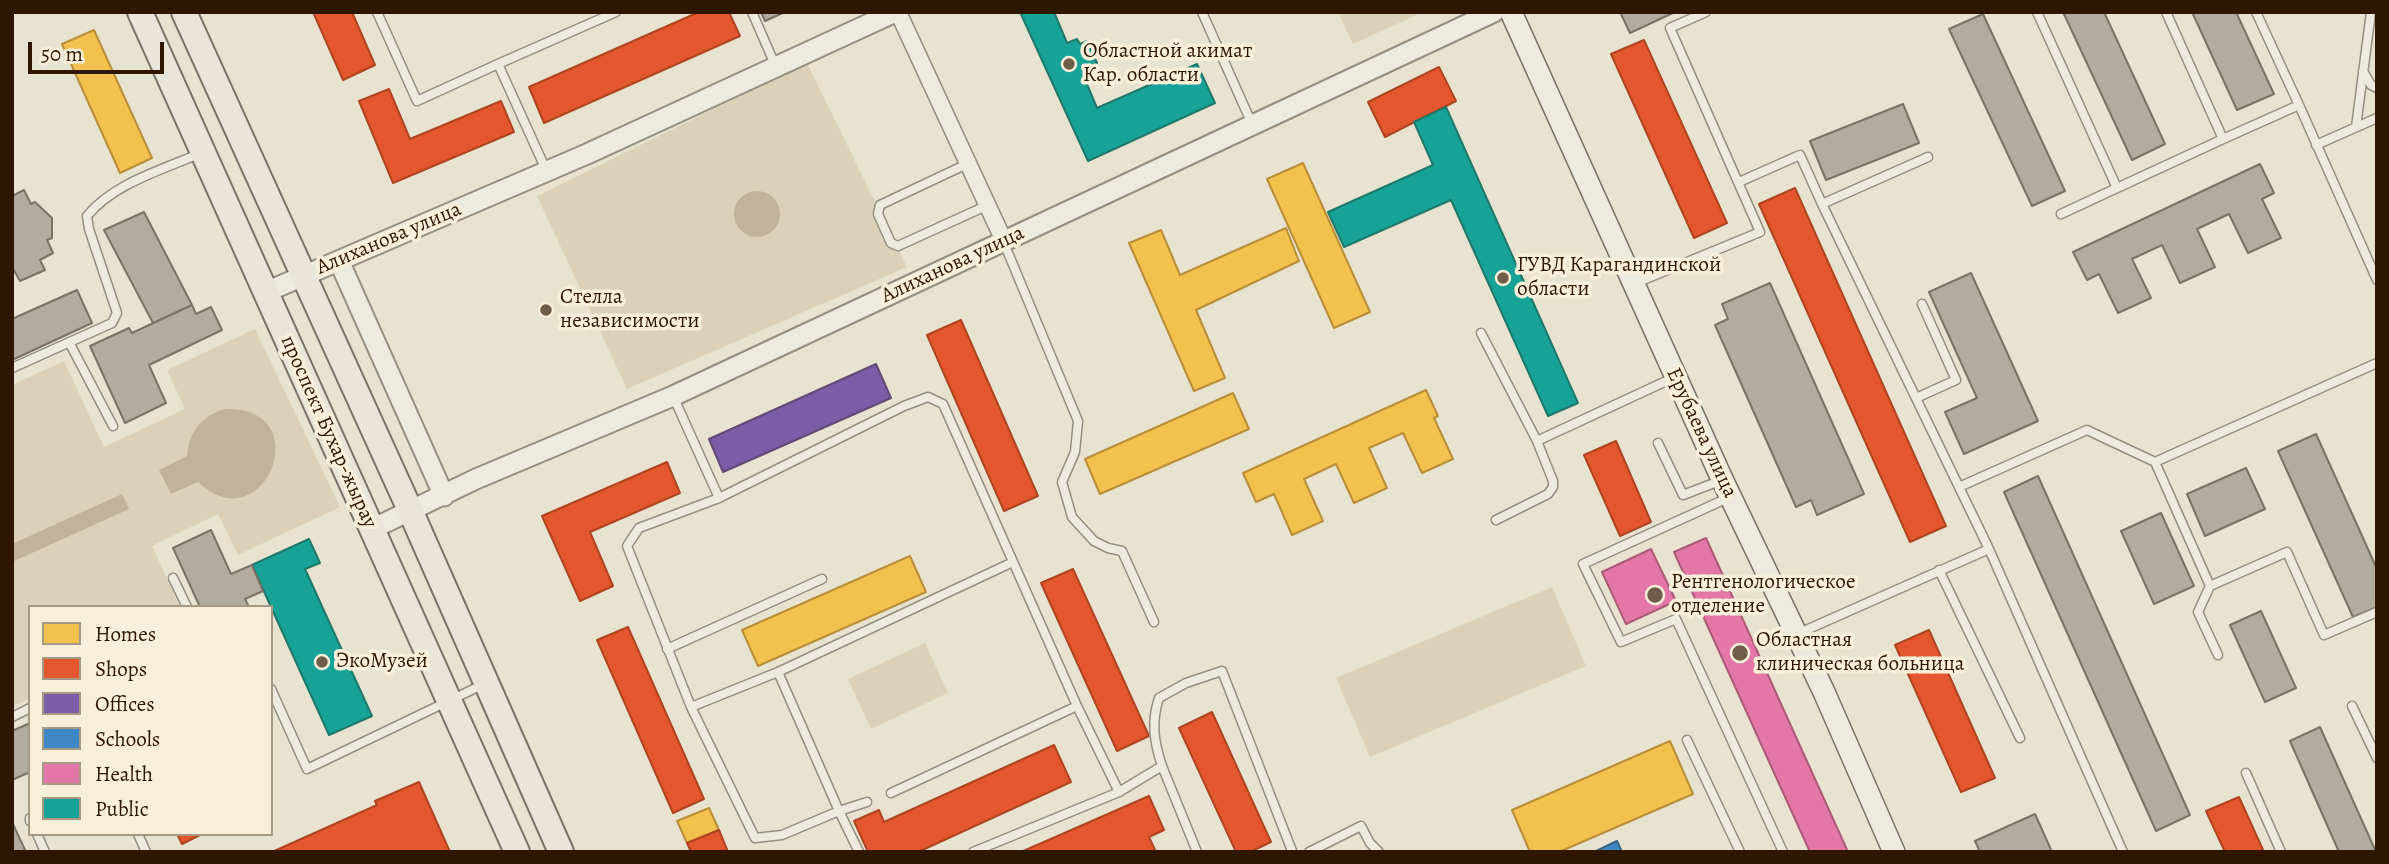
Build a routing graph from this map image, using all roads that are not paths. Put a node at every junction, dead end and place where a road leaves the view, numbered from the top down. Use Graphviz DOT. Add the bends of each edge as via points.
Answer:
graph roads {
  1 [pos="140,12"];
  2 [pos="184,12"];
  3 [pos="377,12"];
  4 [pos="616,12"];
  5 [pos="752,12"];
  6 [pos="1202,12"];
  7 [pos="1494,12"];
  8 [pos="1511,12"];
  9 [pos="1706,12"];
  10 [pos="2037,12"];
  11 [pos="2166,12"];
  12 [pos="2256,12"];
  13 [pos="2371,12"];
  14 [pos="889,14"];
  15 [pos="498,64"];
  16 [pos="777,68"];
  17 [pos="2363,71"];
  18 [pos="2377,89"];
  19 [pos="2299,105"];
  20 [pos="2377,118"];
  21 [pos="1253,126"];
  22 [pos="2356,127"];
  23 [pos="2223,139"];
  24 [pos="2316,145"];
  25 [pos="202,152"];
  26 [pos="1927,157"];
  27 [pos="967,163"];
  28 [pos="547,172"];
  29 [pos="1738,182"];
  30 [pos="2117,188"];
  31 [pos="1822,204"];
  32 [pos="986,206"];
  33 [pos="2061,214"];
  34 [pos="1004,241"];
  35 [pos="339,261"];
  36 [pos="303,276"];
  37 [pos="2377,280"];
  38 [pos="1633,284"];
  39 [pos="266,292"];
  40 [pos="1922,304"];
  41 [pos="1480,332"];
  42 [pos="69,342"];
  43 [pos="2377,363"];
  44 [pos="12,368"];
  45 [pos="1675,377"];
  46 [pos="673,396"];
  47 [pos="1916,398"];
  48 [pos="113,426"];
  49 [pos="1537,441"];
  50 [pos="1658,443"];
  51 [pos="2155,462"];
  52 [pos="1959,487"];
  53 [pos="1726,488"];
  54 [pos="444,496"];
  55 [pos="719,498"];
  56 [pos="410,510"];
  57 [pos="1496,520"];
  58 [pos="372,529"];
  59 [pos="1989,548"];
  60 [pos="1013,562"];
  61 [pos="1939,570"];
  62 [pos="173,578"];
  63 [pos="822,579"];
  64 [pos="2210,586"];
  65 [pos="186,605"];
  66 [pos="2377,612"];
  67 [pos="1154,622"];
  68 [pos="1796,634"];
  69 [pos="667,649"];
  70 [pos="2218,655"];
  71 [pos="778,672"];
  72 [pos="486,683"];
  73 [pos="273,693"];
  74 [pos="450,702"];
  75 [pos="1077,706"];
  76 [pos="2352,706"];
  77 [pos="691,707"];
  78 [pos="28,709"];
  79 [pos="12,717"];
  80 [pos="2020,738"];
  81 [pos="1687,740"];
  82 [pos="2377,758"];
  83 [pos="1162,766"];
  84 [pos="2246,773"];
  85 [pos="1119,792"];
  86 [pos="891,793"];
  87 [pos="867,802"];
  88 [pos="839,811"];
  89 [pos="38,836"];
  90 [pos="139,836"];
  91 [pos="45,852"];
  92 [pos="146,852"];
  93 [pos="517,852"];
  94 [pos="561,852"];
  95 [pos="859,852"];
  96 [pos="973,852"];
  97 [pos="1197,852"];
  98 [pos="1292,852"];
  99 [pos="1309,852"];
  100 [pos="1380,852"];
  101 [pos="1740,852"];
  102 [pos="1783,852"];
  103 [pos="1894,852"];
  104 [pos="2123,852"];
  105 [pos="2281,852"];
  1 -- 25 [label="main road, проспект Бухар-жырау"];
  2 -- 36 [label="main road, проспект Бухар-жырау"];
  3 -- 15 [label="lane" via="417,101"];
  4 -- 15 [label="lane"];
  5 -- 16 [label="lane"];
  6 -- 21 [label="lane"];
  7 -- 21 [label="street, Алиханова улица"];
  8 -- 38 [label="main road, Ерубаева улица"];
  9 -- 29 [label="lane" via="1670,28"];
  10 -- 30 [label="lane"];
  11 -- 23 [label="lane"];
  12 -- 19 [label="lane"];
  13 -- 17 [label="lane"];
  14 -- 16 [label="street, Алиханова улица"];
  14 -- 27 [label="street"];
  15 -- 28 [label="lane"];
  16 -- 28 [label="street, Алиханова улица"];
  17 -- 18 [label="lane"];
  17 -- 22 [label="lane"];
  19 -- 23 [label="lane"];
  19 -- 24 [label="lane"];
  20 -- 22 [label="lane"];
  21 -- 34 [label="street, Алиханова улица"];
  22 -- 24 [label="lane"];
  23 -- 30 [label="lane"];
  24 -- 37 [label="lane"];
  25 -- 39 [label="main road, проспект Бухар-жырау"];
  25 -- 42 [label="lane" via="115,191 87,216 117,313 112,323"];
  26 -- 31 [label="lane"];
  27 -- 32 [label="street"];
  27 -- 32 [label="lane" via="880,205 878,214 891,243 898,246"];
  28 -- 35 [label="street, Алиханова улица"];
  29 -- 31 [label="lane" via="1800,155"];
  29 -- 38 [label="lane" via="1760,232"];
  30 -- 33 [label="lane"];
  31 -- 47 [label="lane"];
  32 -- 34 [label="street"];
  34 -- 46 [label="street, Алиханова улица"];
  34 -- 67 [label="lane" via="1078,421 1074,452 1062,482 1072,517 1094,541 1122,551"];
  35 -- 36 [label="street, Алиханова улица"];
  35 -- 54 [label="street"];
  36 -- 39 [label="street, Алиханова улица"];
  36 -- 56 [label="main road, проспект Бухар-жырау"];
  38 -- 45 [label="main road, Ерубаева улица"];
  39 -- 58 [label="main road, проспект Бухар-жырау"];
  40 -- 47 [label="lane" via="1956,380"];
  41 -- 49 [label="lane"];
  42 -- 44 [label="lane"];
  42 -- 48 [label="lane"];
  43 -- 51 [label="lane"];
  45 -- 49 [label="lane"];
  45 -- 53 [label="main road, Ерубаева улица"];
  46 -- 54 [label="street, Алиханова улица"];
  46 -- 55 [label="lane"];
  47 -- 52 [label="lane"];
  49 -- 57 [label="lane" via="1553,487 1548,494"];
  50 -- 53 [label="lane" via="1683,495"];
  51 -- 52 [label="lane" via="2087,430"];
  51 -- 64 [label="lane"];
  52 -- 59 [label="lane"];
  53 -- 68 [label="main road, Ерубаева улица"];
  53 -- 102 [label="lane" via="1583,564 1620,642 1676,619"];
  54 -- 56 [label="street, Алиханова улица"];
  55 -- 60 [label="lane" via="928,397 943,404"];
  55 -- 69 [label="lane" via="639,528 627,546"];
  56 -- 58 [label="street, Алиханова улица"];
  56 -- 72 [label="main road, проспект Бухар-жырау"];
  58 -- 74 [label="main road, проспект Бухар-жырау"];
  59 -- 61 [label="lane"];
  59 -- 104 [label="lane"];
  60 -- 71 [label="lane"];
  60 -- 75 [label="lane"];
  61 -- 68 [label="lane"];
  61 -- 80 [label="lane"];
  62 -- 65 [label="lane"];
  63 -- 69 [label="lane"];
  64 -- 66 [label="lane" via="2287,552 2324,635"];
  64 -- 70 [label="lane" via="2198,612"];
  68 -- 103 [label="main road, Ерубаева улица"];
  69 -- 77 [label="lane"];
  71 -- 77 [label="lane"];
  71 -- 88 [label="lane"];
  72 -- 74 [label="lane"];
  72 -- 94 [label="main road, проспект Бухар-жырау"];
  73 -- 74 [label="lane" via="307,769"];
  74 -- 93 [label="main road, проспект Бухар-жырау"];
  75 -- 85 [label="lane"];
  75 -- 86 [label="lane"];
  76 -- 82 [label="lane"];
  77 -- 88 [label="lane" via="755,838 782,835"];
  78 -- 79 [label="lane"];
  81 -- 101 [label="lane"];
  83 -- 85 [label="lane"];
  83 -- 97 [label="lane"];
  83 -- 98 [label="lane" via="1153,724 1159,698 1222,671"];
  84 -- 105 [label="lane"];
  85 -- 96 [label="lane"];
  87 -- 88 [label="lane"];
  88 -- 95 [label="lane"];
  89 -- 91 [label="lane"];
  90 -- 92 [label="lane"];
  99 -- 100 [label="lane" via="1361,826"];
}
